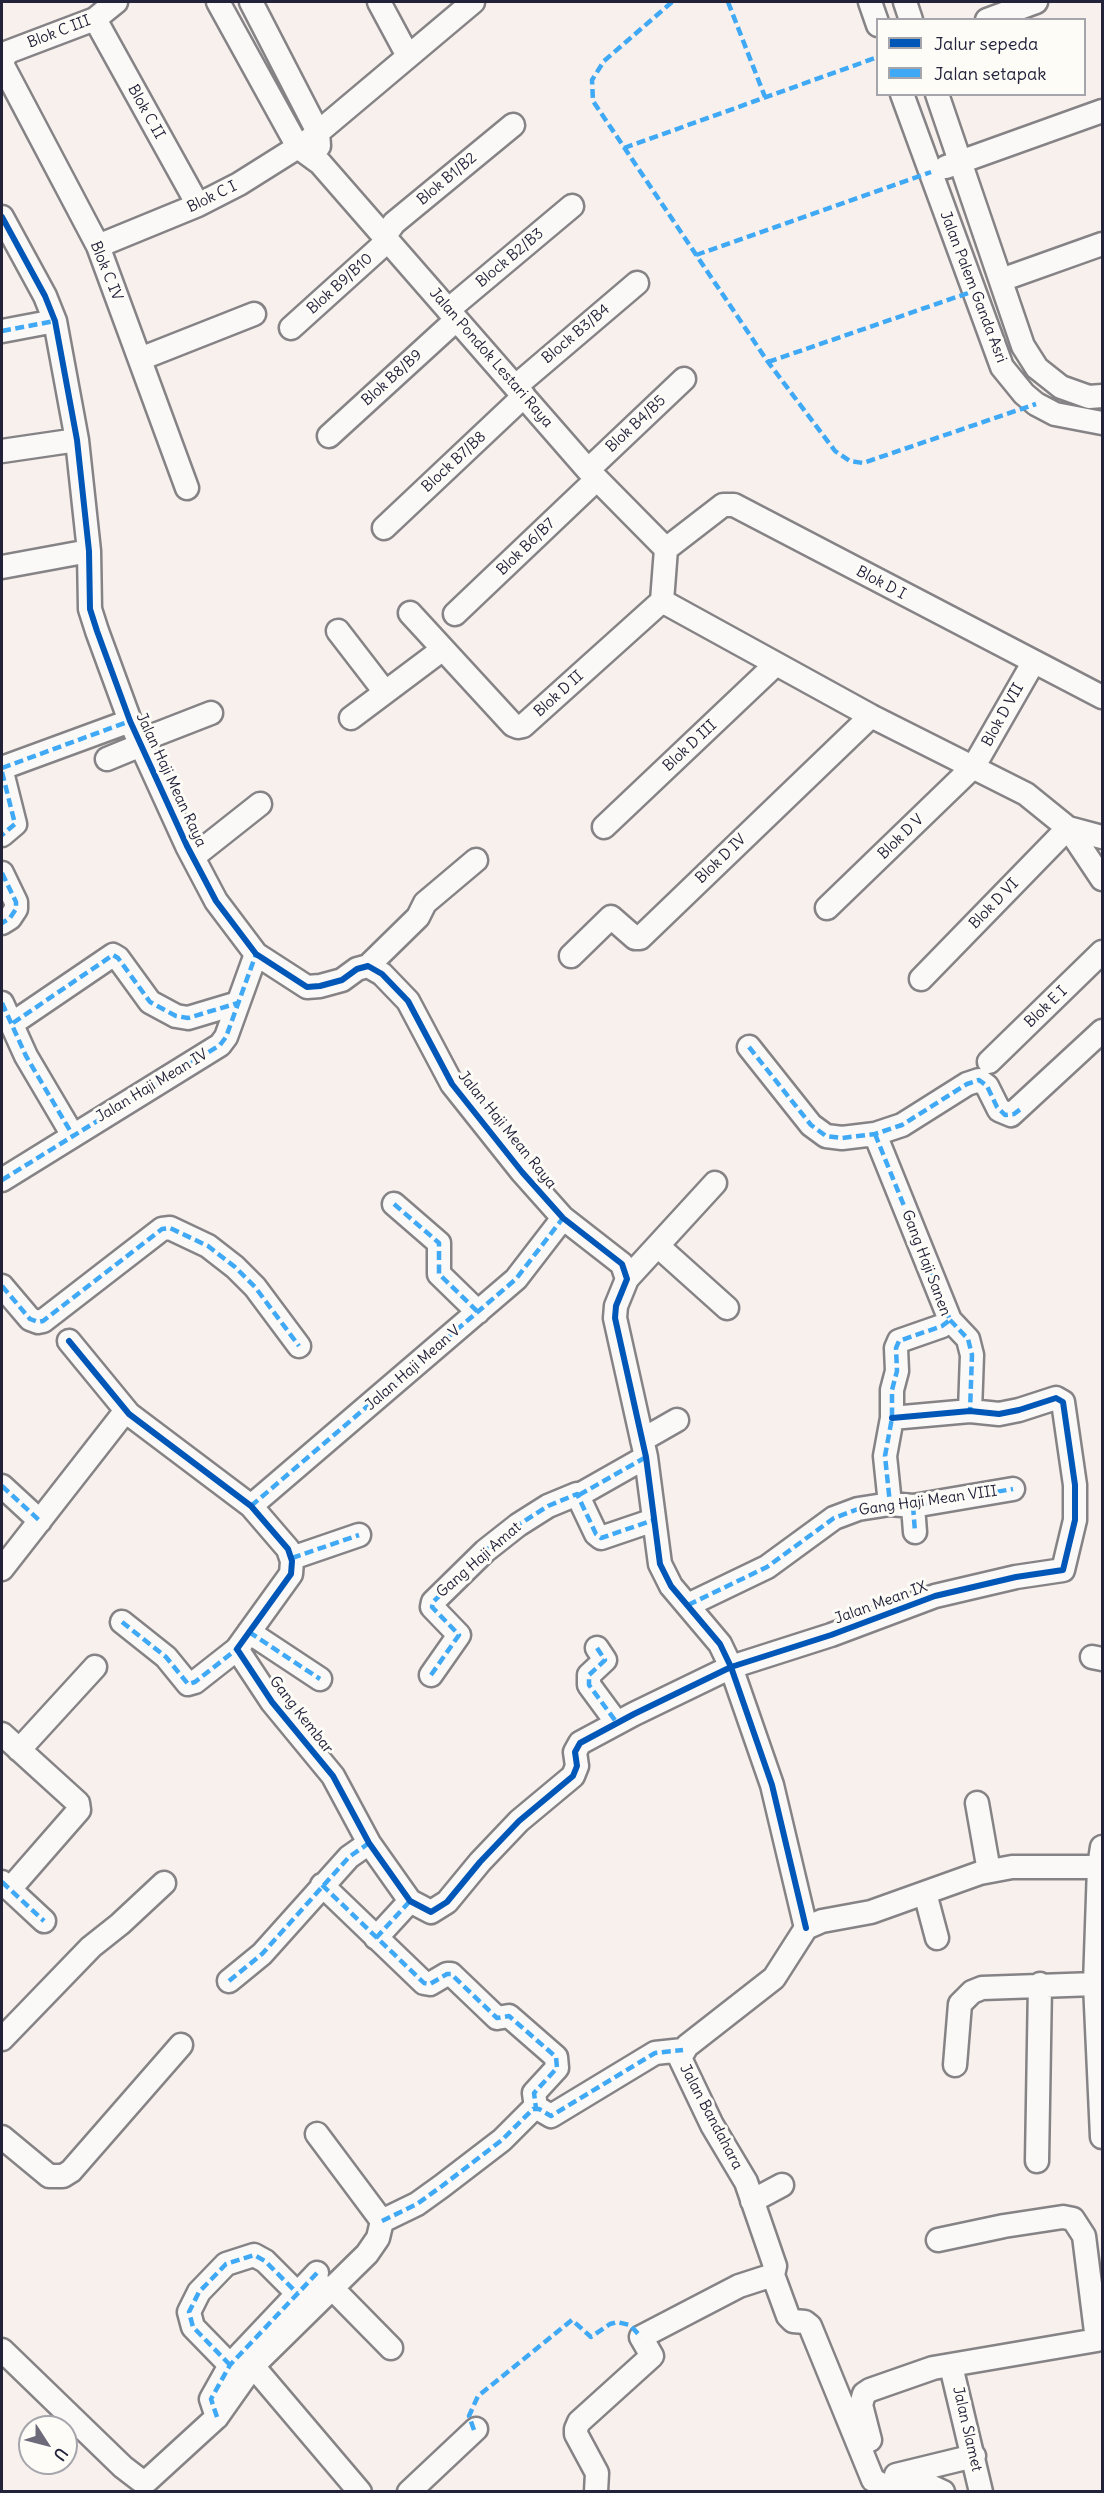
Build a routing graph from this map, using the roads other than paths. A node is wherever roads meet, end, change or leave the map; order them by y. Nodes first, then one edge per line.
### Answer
1 (116, 2) edge
2 (218, 2) edge
3 (251, 2) edge
4 (379, 2) edge
5 (473, 2) edge
6 (870, 2) edge
7 (904, 2) edge
8 (1036, 2) edge
9 (876, 18) edge
10 (910, 18) edge
11 (992, 18) edge
12 (95, 19) junction
13 (408, 56) junction
14 (2, 62) edge
15 (903, 96) edge
16 (938, 96) edge
17 (1102, 111) edge
18 (513, 125) dead end
19 (318, 132) junction
20 (298, 147) junction
21 (960, 162) junction
22 (320, 164) junction
23 (931, 172) junction
24 (198, 205) junction
25 (572, 206) dead end
26 (2, 218) edge
27 (384, 237) junction
28 (1102, 244) edge
29 (98, 246) junction
30 (1001, 280) junction
31 (637, 283) dead end
32 (254, 314) dead end
33 (452, 315) junction
34 (55, 321) junction
35 (291, 328) dead end
36 (2, 331) edge
37 (140, 358) junction
38 (684, 379) dead end
39 (520, 391) junction
40 (1102, 396) edge
41 (1102, 423) edge
42 (329, 436) dead end
43 (77, 440) junction
44 (2, 451) edge
45 (593, 474) junction
46 (188, 488) dead end
47 (384, 528) dead end
48 (666, 549) junction
49 (88, 551) junction
50 (2, 567) edge
51 (662, 601) junction
52 (410, 613) dead end
53 (455, 614) dead end
54 (338, 631) dead end
55 (443, 649) junction
56 (1033, 663) junction
57 (776, 664) junction
58 (385, 692) junction
59 (1102, 697) edge
60 (211, 713) dead end
61 (871, 716) junction
62 (351, 718) dead end
63 (137, 736) junction
64 (107, 759) dead end
65 (974, 766) junction
66 (2, 770) edge
67 (260, 804) dead end
68 (604, 827) dead end
69 (1068, 828) junction
70 (2, 835) edge
71 (1102, 837) edge
72 (193, 858) junction
73 (476, 860) dead end
74 (2, 873) edge
75 (1102, 879) edge
76 (827, 908) dead end
77 (2, 922) edge
78 (1102, 952) edge
79 (256, 954) junction
80 (572, 956) dead end
81 (368, 966) junction
82 (921, 979) dead end
83 (2, 1003) edge
84 (238, 1003) junction
85 (13, 1023) junction
86 (1102, 1031) edge
87 (749, 1047) dead end
88 (989, 1062) dead end
89 (72, 1134) junction
90 (875, 1134) junction
91 (2, 1180) edge
92 (715, 1183) dead end
93 (394, 1204) dead end
94 (563, 1218) junction
95 (659, 1247) junction
96 (627, 1279) junction
97 (2, 1286) edge
98 (728, 1308) dead end
99 (478, 1312) junction
100 (950, 1320) junction
101 (69, 1341) dead end
102 (299, 1346) dead end
103 (970, 1412) junction
104 (129, 1414) junction
105 (892, 1418) junction
106 (677, 1420) dead end
107 (644, 1449) junction
108 (2, 1486) edge
109 (1013, 1489) dead end
110 (579, 1495) junction
111 (890, 1504) junction
112 (251, 1506) junction
113 (913, 1506) junction
114 (654, 1520) junction
115 (40, 1521) junction
116 (915, 1532) dead end
117 (359, 1535) dead end
118 (292, 1558) junction
119 (2, 1569) edge
120 (688, 1605) junction
121 (122, 1622) dead end
122 (243, 1640) junction
123 (597, 1648) dead end
124 (95, 1667) dead end
125 (724, 1670) junction
126 (431, 1675) dead end
127 (320, 1679) dead end
128 (617, 1723) junction
129 (2, 1734) edge
130 (19, 1750) junction
131 (976, 1803) dead end
132 (369, 1843) junction
133 (1101, 1857) edge
134 (989, 1871) junction
135 (164, 1883) dead end
136 (6, 1885) edge
137 (322, 1885) junction
138 (925, 1893) junction
139 (411, 1901) junction
140 (432, 1912) joint
141 (44, 1921) dead end
142 (806, 1928) junction
143 (376, 1938) junction
144 (937, 1938) dead end
145 (229, 1981) dead end
146 (1040, 1984) junction
147 (1095, 1984) junction
148 (2, 2038) edge
149 (181, 2045) dead end
150 (683, 2050) junction
151 (955, 2065) dead end
152 (536, 2108) junction
153 (317, 2134) dead end
154 (2, 2137) edge
155 (1102, 2137) edge
156 (1037, 2161) dead end
157 (782, 2185) dead end
158 (752, 2201) junction
159 (381, 2221) junction
160 (938, 2240) dead end
161 (773, 2275) junction
162 (324, 2280) junction
163 (297, 2293) junction
164 (392, 2348) dead end
165 (2, 2350) edge
166 (230, 2365) junction
167 (253, 2366) junction
168 (951, 2366) junction
169 (217, 2417) junction
170 (476, 2428) dead end
171 (974, 2456) junction
172 (148, 2486) edge
173 (360, 2492) edge
174 (410, 2492) edge
175 (596, 2492) edge
176 (943, 2492) edge
177 (981, 2492) edge

1 - 12 street, Blok C III
2 - 20 street, Jalan Pondok Lestari Raya
3 - 19 street
4 - 13 street
5 - 13 street, Blok C I
6 - 9 street
7 - 10 street
8 - 11 street
12 - 14 street, Blok C III
12 - 24 street, Blok C II
13 - 19 street, Blok C I
14 - 29 street, Blok C IV
15 - 23 street, Jalan Palem Ganda Asri
16 - 21 street, Jalan Palem Ganda Asri
17 - 21 street
18 - 27 street, Blok B1/B2
19 - 20 street, Blok C I
19 - 22 street
20 - 22 street, Jalan Pondok Lestari Raya
20 - 24 street, Blok C I
21 - 23 street
21 - 30 street, Jalan Palem Ganda Asri
22 - 27 street, Jalan Pondok Lestari Raya
23 - 41 street, Jalan Palem Ganda Asri
24 - 29 street, Blok C I
25 - 33 street, Block B2/B3
26 - 34 street, Jalan Haji Mean Raya
27 - 33 street, Jalan Pondok Lestari Raya
27 - 35 street, Blok B9/B10
28 - 30 street
29 - 37 street, Blok C IV
30 - 40 street, Jalan Palem Ganda Asri
31 - 39 street, Block B3/B4
32 - 37 street
33 - 39 street, Jalan Pondok Lestari Raya
33 - 42 street, Blok B8/B9
34 - 36 street
34 - 43 street, Jalan Haji Mean Raya
37 - 46 street, Blok C IV
38 - 45 street, Blok B4/B5
39 - 45 street, Jalan Pondok Lestari Raya
39 - 47 street, Block B7/B8
43 - 44 street
43 - 49 street, Jalan Haji Mean Raya
45 - 48 street, Jalan Pondok Lestari Raya
45 - 53 street, Blok B6/B7
48 - 51 street
48 - 56 street, Blok D I
49 - 50 street
49 - 63 street, Jalan Haji Mean Raya
51 - 55 street, Blok D II
51 - 57 street
52 - 55 street, Blok D II
54 - 58 street
55 - 58 street
56 - 59 street, Blok D I
56 - 65 street, Blok D VII
57 - 61 street
57 - 68 street, Blok D III
58 - 62 street
60 - 63 street
61 - 65 street
61 - 80 street, Blok D IV
63 - 64 street
63 - 66 street
63 - 72 street, Jalan Haji Mean Raya
65 - 69 street
65 - 76 street, Blok D V
66 - 70 street
67 - 72 street
69 - 71 street
69 - 75 street
69 - 82 street, Blok D VI
72 - 79 street, Jalan Haji Mean Raya
73 - 81 street
74 - 77 street
78 - 88 street, Blok E I
79 - 81 street, Jalan Haji Mean Raya
79 - 84 street, Jalan Haji Mean IV
81 - 94 street, Jalan Haji Mean Raya
83 - 85 street
84 - 85 street
84 - 89 street, Jalan Haji Mean IV
85 - 89 street
86 - 90 street
87 - 90 street
89 - 91 street, Jalan Haji Mean IV
90 - 100 street, Gang Haji Sanen
92 - 95 street
93 - 99 street
94 - 96 street, Jalan Haji Mean Raya
94 - 99 street, Jalan Haji Mean V
95 - 96 street
95 - 98 street
96 - 107 street
97 - 102 street
99 - 112 street, Jalan Haji Mean V
100 - 103 street
100 - 105 street, Gang Haji Sanen
101 - 104 street
103 - 105 street
103 - 125 street, Jalan Mean IX
104 - 112 street
104 - 115 street
105 - 111 street, Gang Haji Sanen
106 - 107 street
107 - 110 street
107 - 114 street
108 - 115 street
109 - 113 street, Gang Haji Mean VIII
110 - 114 street
110 - 126 street, Gang Haji Amat
111 - 113 street, Gang Haji Mean VIII
111 - 120 street, Gang Haji Mean VIII
112 - 118 street
113 - 116 street
114 - 120 street
115 - 119 street
117 - 118 street
118 - 122 street
120 - 125 street
121 - 122 street
122 - 127 street
122 - 132 street, Gang Kembar
123 - 128 street
124 - 130 street
125 - 128 street, Jalan Mean IX
125 - 142 street
128 - 140 street, Jalan Mean IX
129 - 130 street
130 - 136 street
131 - 134 street
132 - 137 street
132 - 139 street, Gang Kembar
133 - 134 street
133 - 147 street
134 - 138 street
135 - 148 street
136 - 141 street
137 - 143 street
137 - 145 street
138 - 142 street
138 - 144 street
139 - 140 street, Gang Kembar
139 - 143 street
142 - 150 street, Jalan Bandahara
143 - 152 street
146 - 147 street
146 - 151 street
146 - 156 street
147 - 155 street
149 - 154 street
150 - 152 street
150 - 158 street, Jalan Bandahara
152 - 159 street
153 - 159 street
157 - 158 street
158 - 161 street, Jalan Bandahara
159 - 162 street
160 - 168 street
161 - 175 street
161 - 176 street, Jalan Bandahara
162 - 163 street
162 - 164 street
162 - 167 street
163 - 166 street
163 - 166 street
165 - 172 street
166 - 169 street
167 - 169 street
167 - 173 street
168 - 171 street, Jalan Slamet
168 - 171 street
169 - 172 street
170 - 174 street
171 - 177 street, Jalan Slamet

